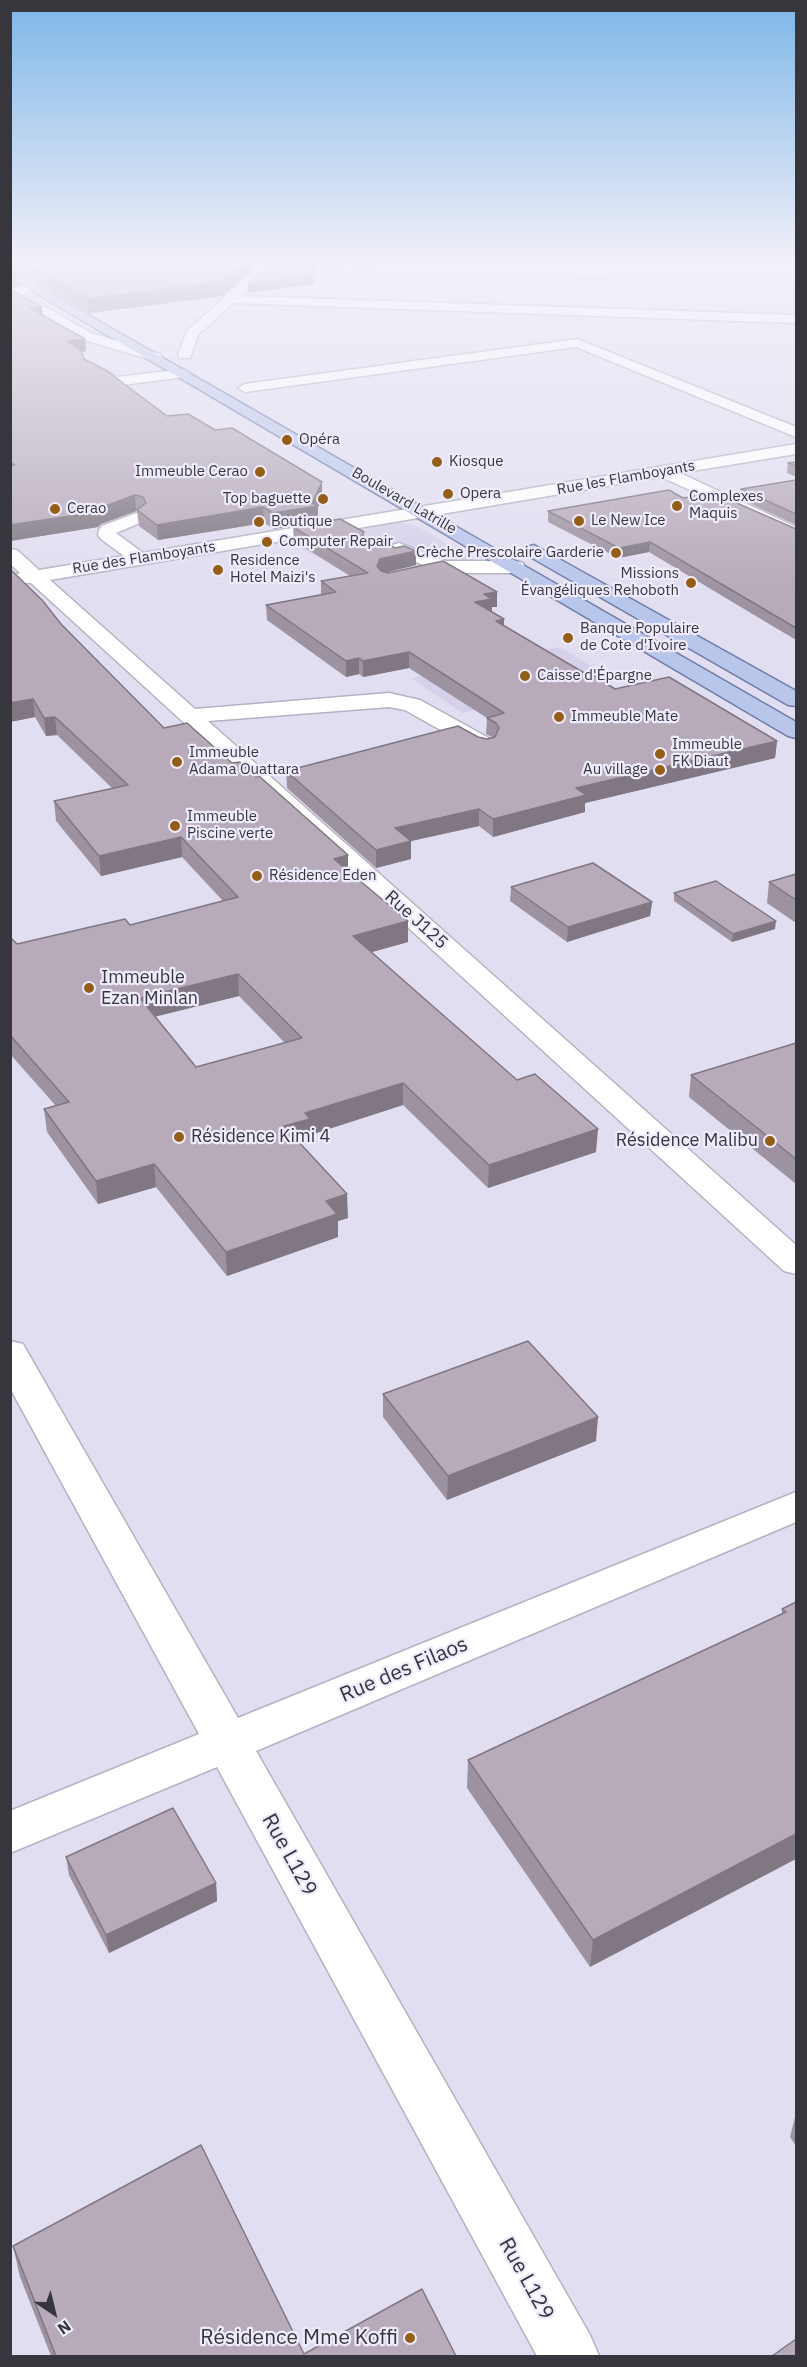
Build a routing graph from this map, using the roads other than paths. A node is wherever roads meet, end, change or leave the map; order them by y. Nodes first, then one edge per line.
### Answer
1 (97, 370) edge
2 (179, 370) edge
3 (321, 370) edge
4 (676, 370) edge
5 (183, 373) junction
6 (240, 385) joint
7 (270, 402) dead end
8 (796, 432) edge
9 (796, 449) edge
10 (664, 472) junction
11 (437, 497) dead end
12 (455, 507) junction
13 (423, 512) junction
14 (136, 518) edge
15 (477, 519) dead end
16 (362, 522) junction
17 (449, 527) junction
18 (796, 533) edge
19 (280, 536) junction
20 (520, 543) dead end
21 (329, 546) edge
22 (383, 548) junction
23 (10, 554) edge
24 (140, 559) junction
25 (444, 567) junction
26 (516, 567) junction
27 (411, 574) edge
28 (23, 578) edge
29 (796, 700) edge
30 (190, 716) junction
31 (796, 731) edge
32 (486, 746) edge
33 (796, 1263) edge
34 (10, 1353) edge
35 (796, 1506) edge
36 (227, 1743) junction
37 (10, 1833) edge
38 (569, 2356) edge

1 - 5 street
2 - 5 main road, Boulevard Latrille
3 - 6 street
4 - 8 street
5 - 13 main road, Boulevard Latrille
6 - 7 main road
9 - 10 street, Rue les Flamboyants
10 - 12 street, Rue les Flamboyants
10 - 18 street
11 - 12 main road, Boulevard Latrille
12 - 13 street, Rue des Flamboyants
12 - 15 main road, Boulevard Latrille
13 - 16 street, Rue des Flamboyants
13 - 17 main road, Boulevard Latrille
14 - 24 street
16 - 19 street, Rue des Flamboyants
16 - 22 street
17 - 22 street
17 - 26 main road, Boulevard Latrille
19 - 21 street
19 - 24 street, Rue des Flamboyants
20 - 29 main road
22 - 25 street
23 - 28 street, Rue J125
24 - 28 street, Rue des Flamboyants
25 - 26 street
25 - 27 street
26 - 31 main road, Boulevard Latrille
28 - 30 street, Rue J125
30 - 32 street
30 - 33 street, Rue J125
34 - 36 street, Rue L129
35 - 36 street, Rue des Filaos
36 - 37 street, Rue des Filaos
36 - 38 street, Rue L129

